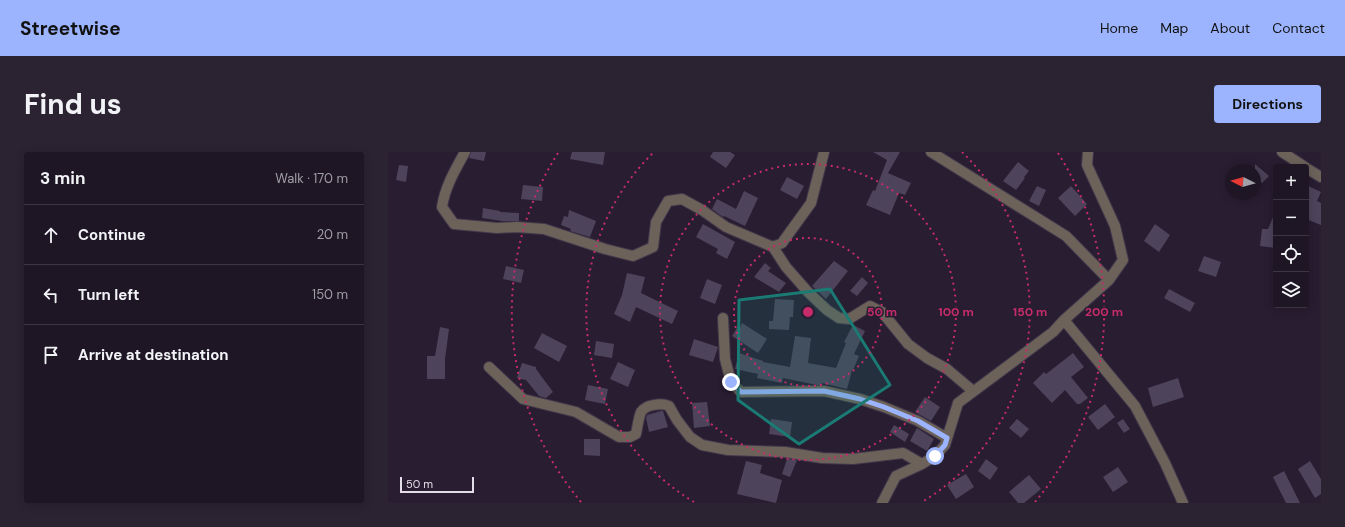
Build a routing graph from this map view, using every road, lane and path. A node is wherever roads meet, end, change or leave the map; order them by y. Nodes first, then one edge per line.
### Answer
1 (466, 152) edge
2 (824, 152) edge
3 (931, 152) edge
4 (1088, 152) edge
5 (1282, 152) edge
6 (1301, 164) edge
7 (1309, 169) edge
8 (1321, 177) edge
9 (773, 247) junction
10 (1109, 280) junction
11 (722, 318) dead end
12 (1064, 320) junction
13 (489, 367) dead end
14 (973, 391) junction
15 (947, 438) junction
16 (922, 464) junction
17 (882, 503) edge
18 (1183, 503) edge

1 - 9 street
2 - 9 street
3 - 10 street
4 - 10 street
5 - 6 street
7 - 8 street
9 - 14 street
10 - 12 street
11 - 15 street
12 - 14 street
12 - 18 street
13 - 16 street
14 - 15 street
15 - 16 street
16 - 17 street

